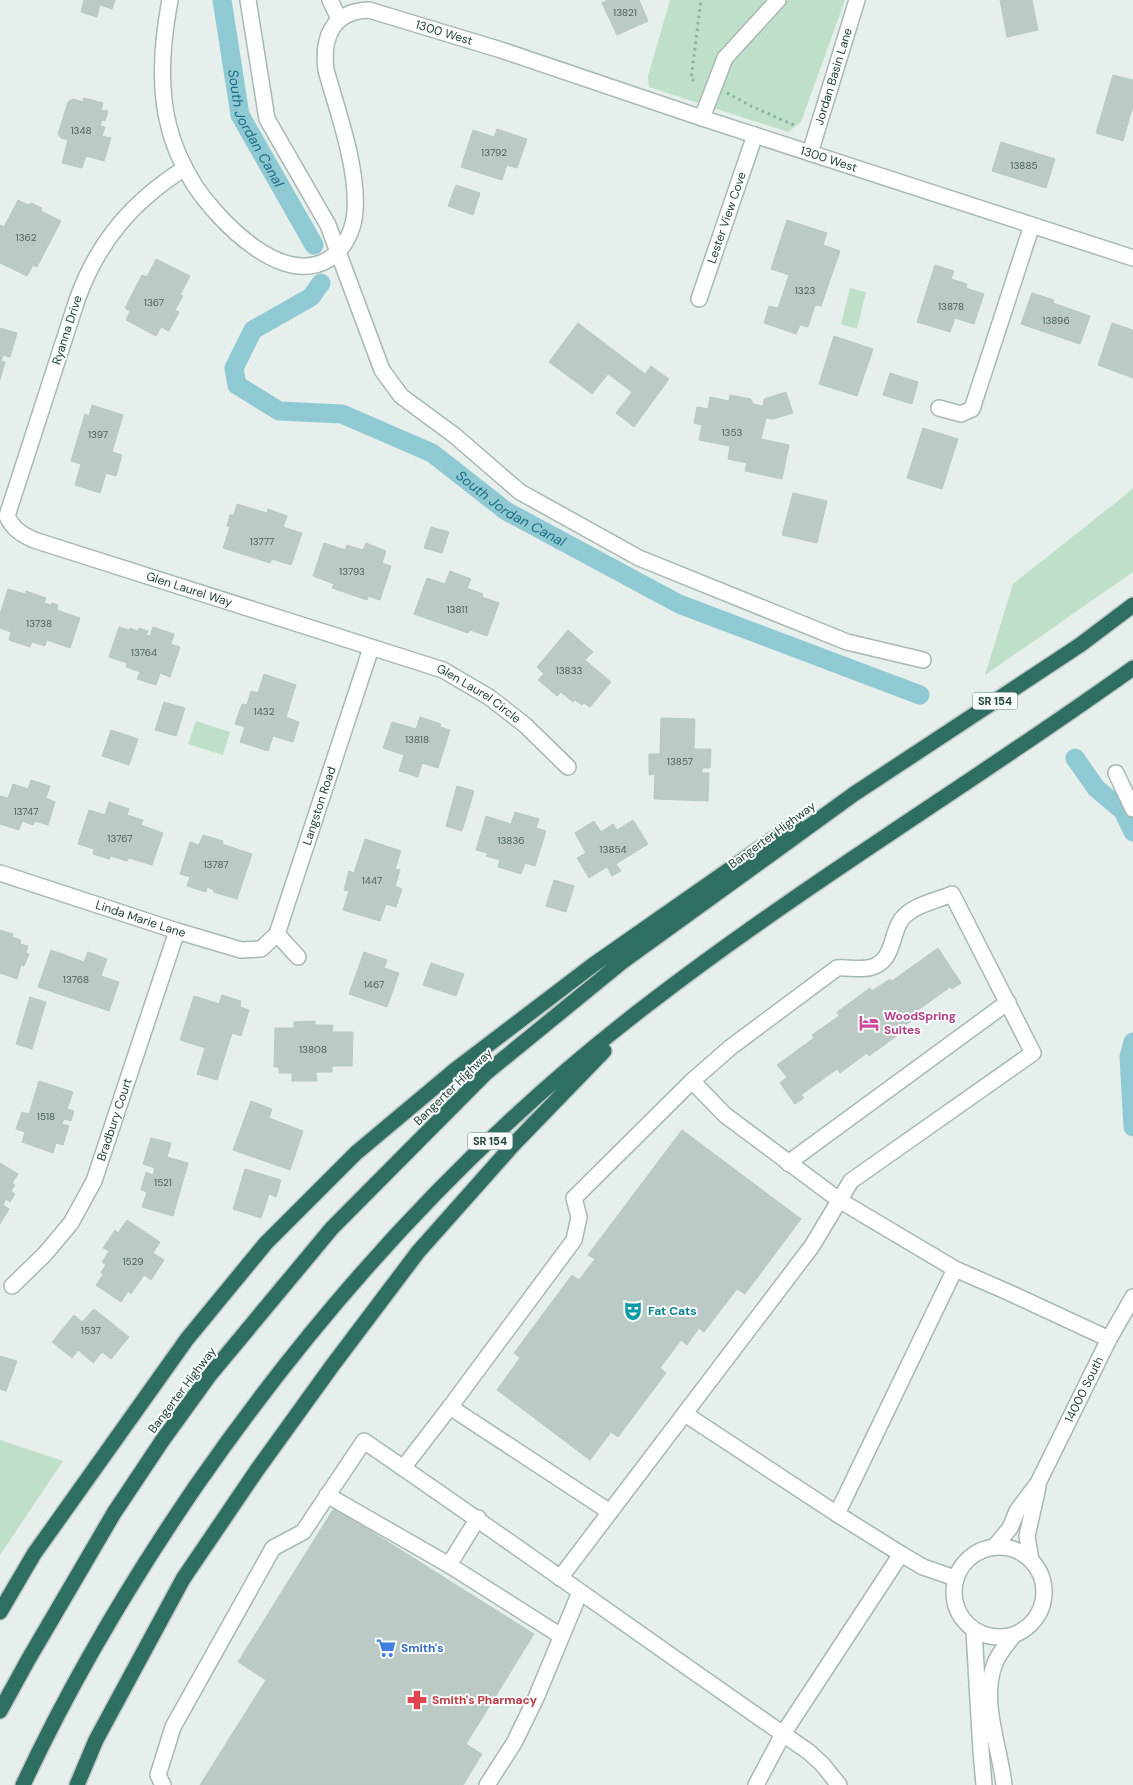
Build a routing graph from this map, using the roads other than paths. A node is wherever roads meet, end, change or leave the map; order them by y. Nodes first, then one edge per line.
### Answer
1 (170, 0) edge
2 (248, 0) edge
3 (330, 0) edge
4 (778, 0) edge
5 (857, 0) edge
6 (339, 19) junction
7 (702, 118) junction
8 (755, 135) junction
9 (810, 153) junction
10 (185, 168) junction
11 (1032, 225) junction
12 (338, 252) junction
13 (1133, 258) edge
14 (699, 299) dead end
15 (939, 408) dead end
16 (11, 525) joint
17 (1133, 605) edge
18 (371, 648) junction
19 (923, 660) dead end
20 (1133, 668) edge
21 (568, 767) dead end
22 (1116, 773) dead end
23 (854, 794) junction
24 (1133, 809) edge
25 (0, 873) edge
26 (177, 931) junction
27 (277, 934) junction
28 (298, 957) dead end
29 (1008, 1002) junction
30 (650, 1003) junction
31 (692, 1081) junction
32 (788, 1163) junction
33 (839, 1200) junction
34 (955, 1269) junction
35 (12, 1286) dead end
36 (1133, 1297) edge
37 (1109, 1340) junction
38 (450, 1407) junction
39 (685, 1414) junction
40 (402, 1468) junction
41 (1038, 1483) junction
42 (328, 1495) junction
43 (610, 1512) junction
44 (837, 1514) junction
45 (478, 1518) junction
46 (995, 1546) junction
47 (901, 1554) junction
48 (1031, 1560) junction
49 (449, 1565) junction
50 (560, 1578) junction
51 (955, 1578) junction
52 (580, 1592) junction
53 (0, 1612) edge
54 (974, 1630) junction
55 (1014, 1635) junction
56 (561, 1636) junction
57 (0, 1711) edge
58 (783, 1734) junction
59 (23, 1785) edge
60 (77, 1785) edge
61 (162, 1785) edge
62 (487, 1785) edge
63 (756, 1785) edge
64 (839, 1785) edge
65 (984, 1785) edge
66 (1004, 1785) edge

1 - 10 street
2 - 12 street
3 - 6 street
4 - 7 street
5 - 9 street, Jordan Basin Lane
6 - 7 street, 1300 West
6 - 12 street
7 - 8 street, 1300 West
8 - 9 street, 1300 West
8 - 14 street, Lester View Cove
9 - 11 street, 1300 West
10 - 12 street
10 - 16 street, Ryanna Drive
11 - 13 street, 1300 West
11 - 15 street
12 - 19 street
16 - 18 street, Glen Laurel Way
17 - 23 highway, Bangerter Highway / SR 154
18 - 21 street, Glen Laurel Circle
18 - 27 street, Langston Road
20 - 30 highway, SR 154
22 - 24 street
23 - 53 highway
23 - 57 highway, Bangerter Highway / SR 154
25 - 26 street, Linda Marie Lane
26 - 27 street, Linda Marie Lane
26 - 35 street, Bradbury Court
27 - 28 street
29 - 31 street
29 - 32 street
29 - 33 street
30 - 59 highway, SR 154
30 - 60 highway
31 - 32 street
31 - 38 street
32 - 33 street
33 - 34 street
33 - 39 street
34 - 37 street
34 - 44 street
36 - 37 street, 14000 South
37 - 41 street, 14000 South
38 - 40 street
38 - 43 street
39 - 43 street
39 - 44 street
40 - 42 street
40 - 45 street
41 - 46 street, 14000 South
41 - 48 street, 14000 South
42 - 49 street
42 - 61 street
43 - 50 street
44 - 47 street
45 - 49 street
45 - 50 street
46 - 48 street
46 - 51 street
47 - 51 street
47 - 58 street
48 - 55 street
49 - 56 street
50 - 52 street
51 - 54 street
52 - 56 street
52 - 58 street
54 - 55 street
54 - 65 street
55 - 66 street
56 - 62 street
58 - 63 street
58 - 64 street

